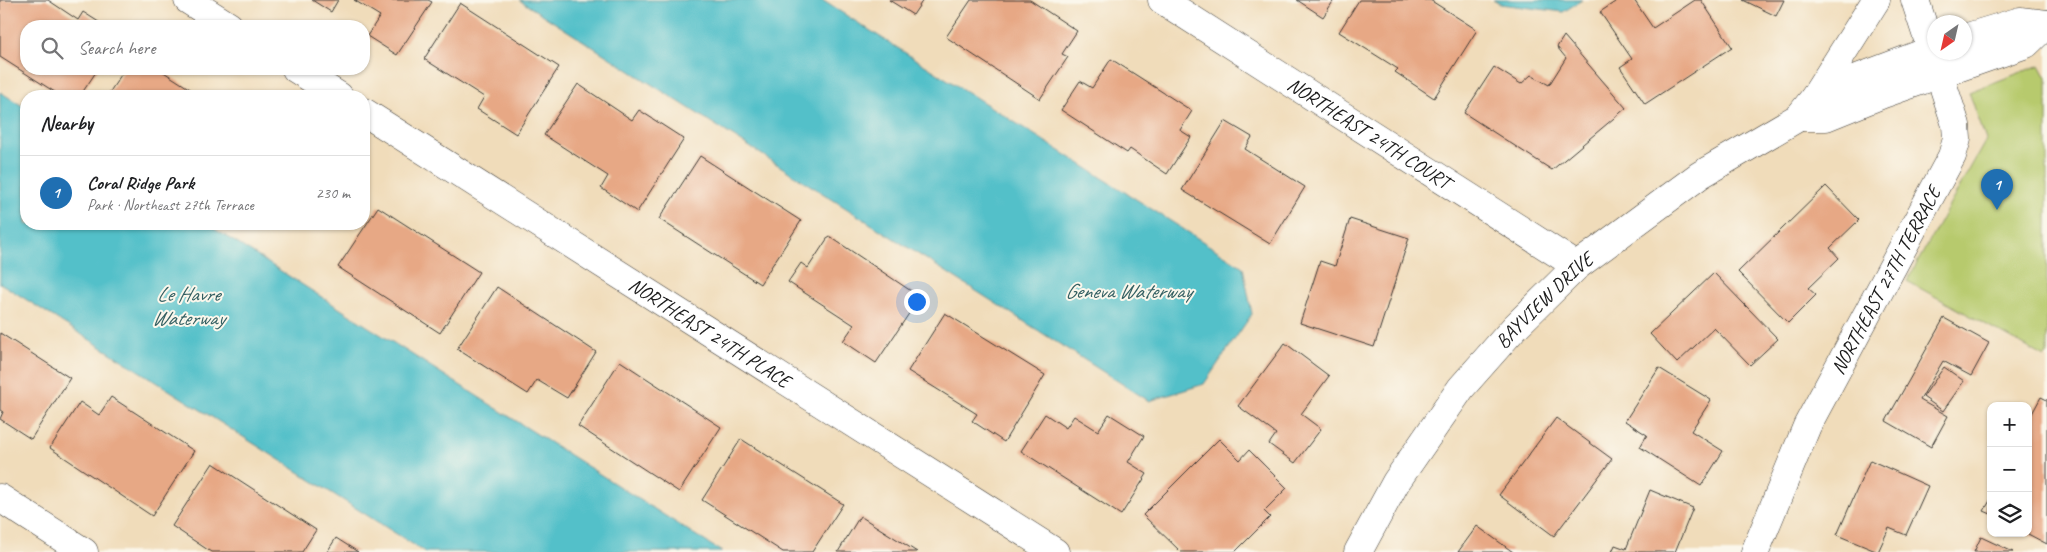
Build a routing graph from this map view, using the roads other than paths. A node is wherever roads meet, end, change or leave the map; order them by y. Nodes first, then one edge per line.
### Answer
1 (188, 0) edge
2 (1162, 0) edge
3 (1876, 0) edge
4 (1915, 0) edge
5 (220, 20) edge
6 (2047, 24) edge
7 (1927, 35) edge
8 (1972, 36) edge
9 (1972, 52) edge
10 (1931, 60) edge
11 (1936, 60) edge
12 (306, 75) edge
13 (329, 90) edge
14 (1806, 108) junction
15 (370, 116) edge
16 (1577, 266) junction
17 (0, 498) edge
18 (84, 552) edge
19 (1055, 552) edge
20 (1358, 552) edge
21 (1755, 552) edge

1 - 5 street
2 - 16 street, NORTHEAST 24TH COURT
3 - 14 street
4 - 7 street, NORTHEAST 27TH TERRACE
6 - 8 street
6 - 9 street
10 - 14 street
11 - 21 street, NORTHEAST 27TH TERRACE
12 - 13 street
14 - 16 street, BAYVIEW DRIVE
15 - 19 street, NORTHEAST 24TH PLACE
16 - 20 street, BAYVIEW DRIVE
17 - 18 street

